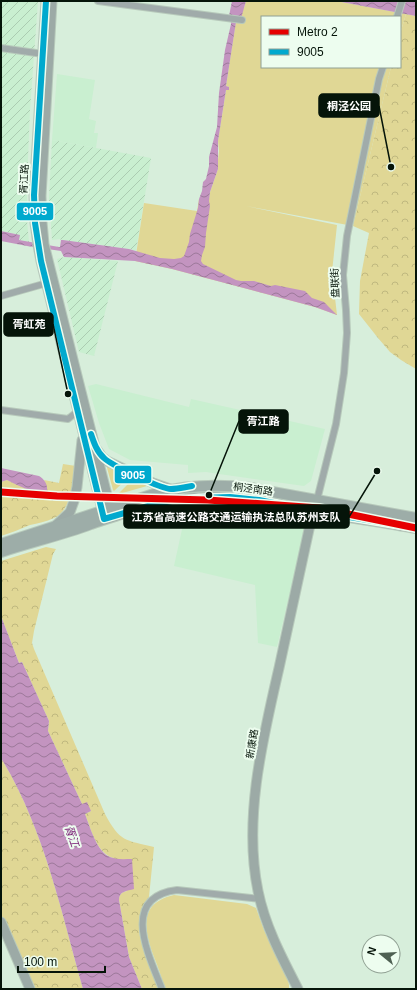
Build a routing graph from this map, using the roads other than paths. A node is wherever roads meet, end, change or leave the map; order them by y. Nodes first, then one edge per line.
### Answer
1 (46, 1) edge
2 (52, 1) edge
3 (98, 1) edge
4 (402, 1) edge
5 (397, 16) edge
6 (242, 20) dead end
7 (1, 48) edge
8 (43, 54) junction
9 (383, 68) edge
10 (38, 214) junction
11 (46, 268) junction
12 (47, 283) junction
13 (1, 296) edge
14 (1, 410) edge
15 (78, 411) junction
16 (83, 429) junction
17 (94, 446) junction
18 (170, 489) junction
19 (316, 500) junction
20 (313, 511) junction
21 (107, 514) junction
22 (416, 518) edge
23 (56, 525) junction
24 (416, 528) edge
25 (1, 544) edge
26 (1, 552) edge
27 (260, 899) junction
28 (1, 922) edge
29 (30, 989) edge
30 (162, 989) edge
31 (298, 989) edge

1 - 8 main road, 胥江路
2 - 10 main road, 胥江路
3 - 6 street
4 - 5 street
7 - 8 street
8 - 10 main road, 胥江路
9 - 19 street, 盘联街
10 - 11 main road, 胥江路
11 - 12 main road, 胥江路
11 - 17 main road, 胥江路
12 - 13 street
12 - 15 main road, 胥江路
14 - 15 street
15 - 16 main road, 胥江路
16 - 21 main road, 胥江路
16 - 23 main road
17 - 18 main road
17 - 21 main road, 胥江路
18 - 19 main road, 桐泾南路
18 - 21 main road, 桐泾南路
19 - 20 main road, 新康路
19 - 22 main road, 桐泾南路
20 - 21 main road, 桐泾南路
20 - 24 main road, 桐泾南路
20 - 27 main road, 新康路
21 - 23 main road, 桐泾南路
21 - 26 main road, 桐泾南路
23 - 25 main road, 桐泾南路
27 - 30 street
27 - 31 main road, 新康路
28 - 29 main road

